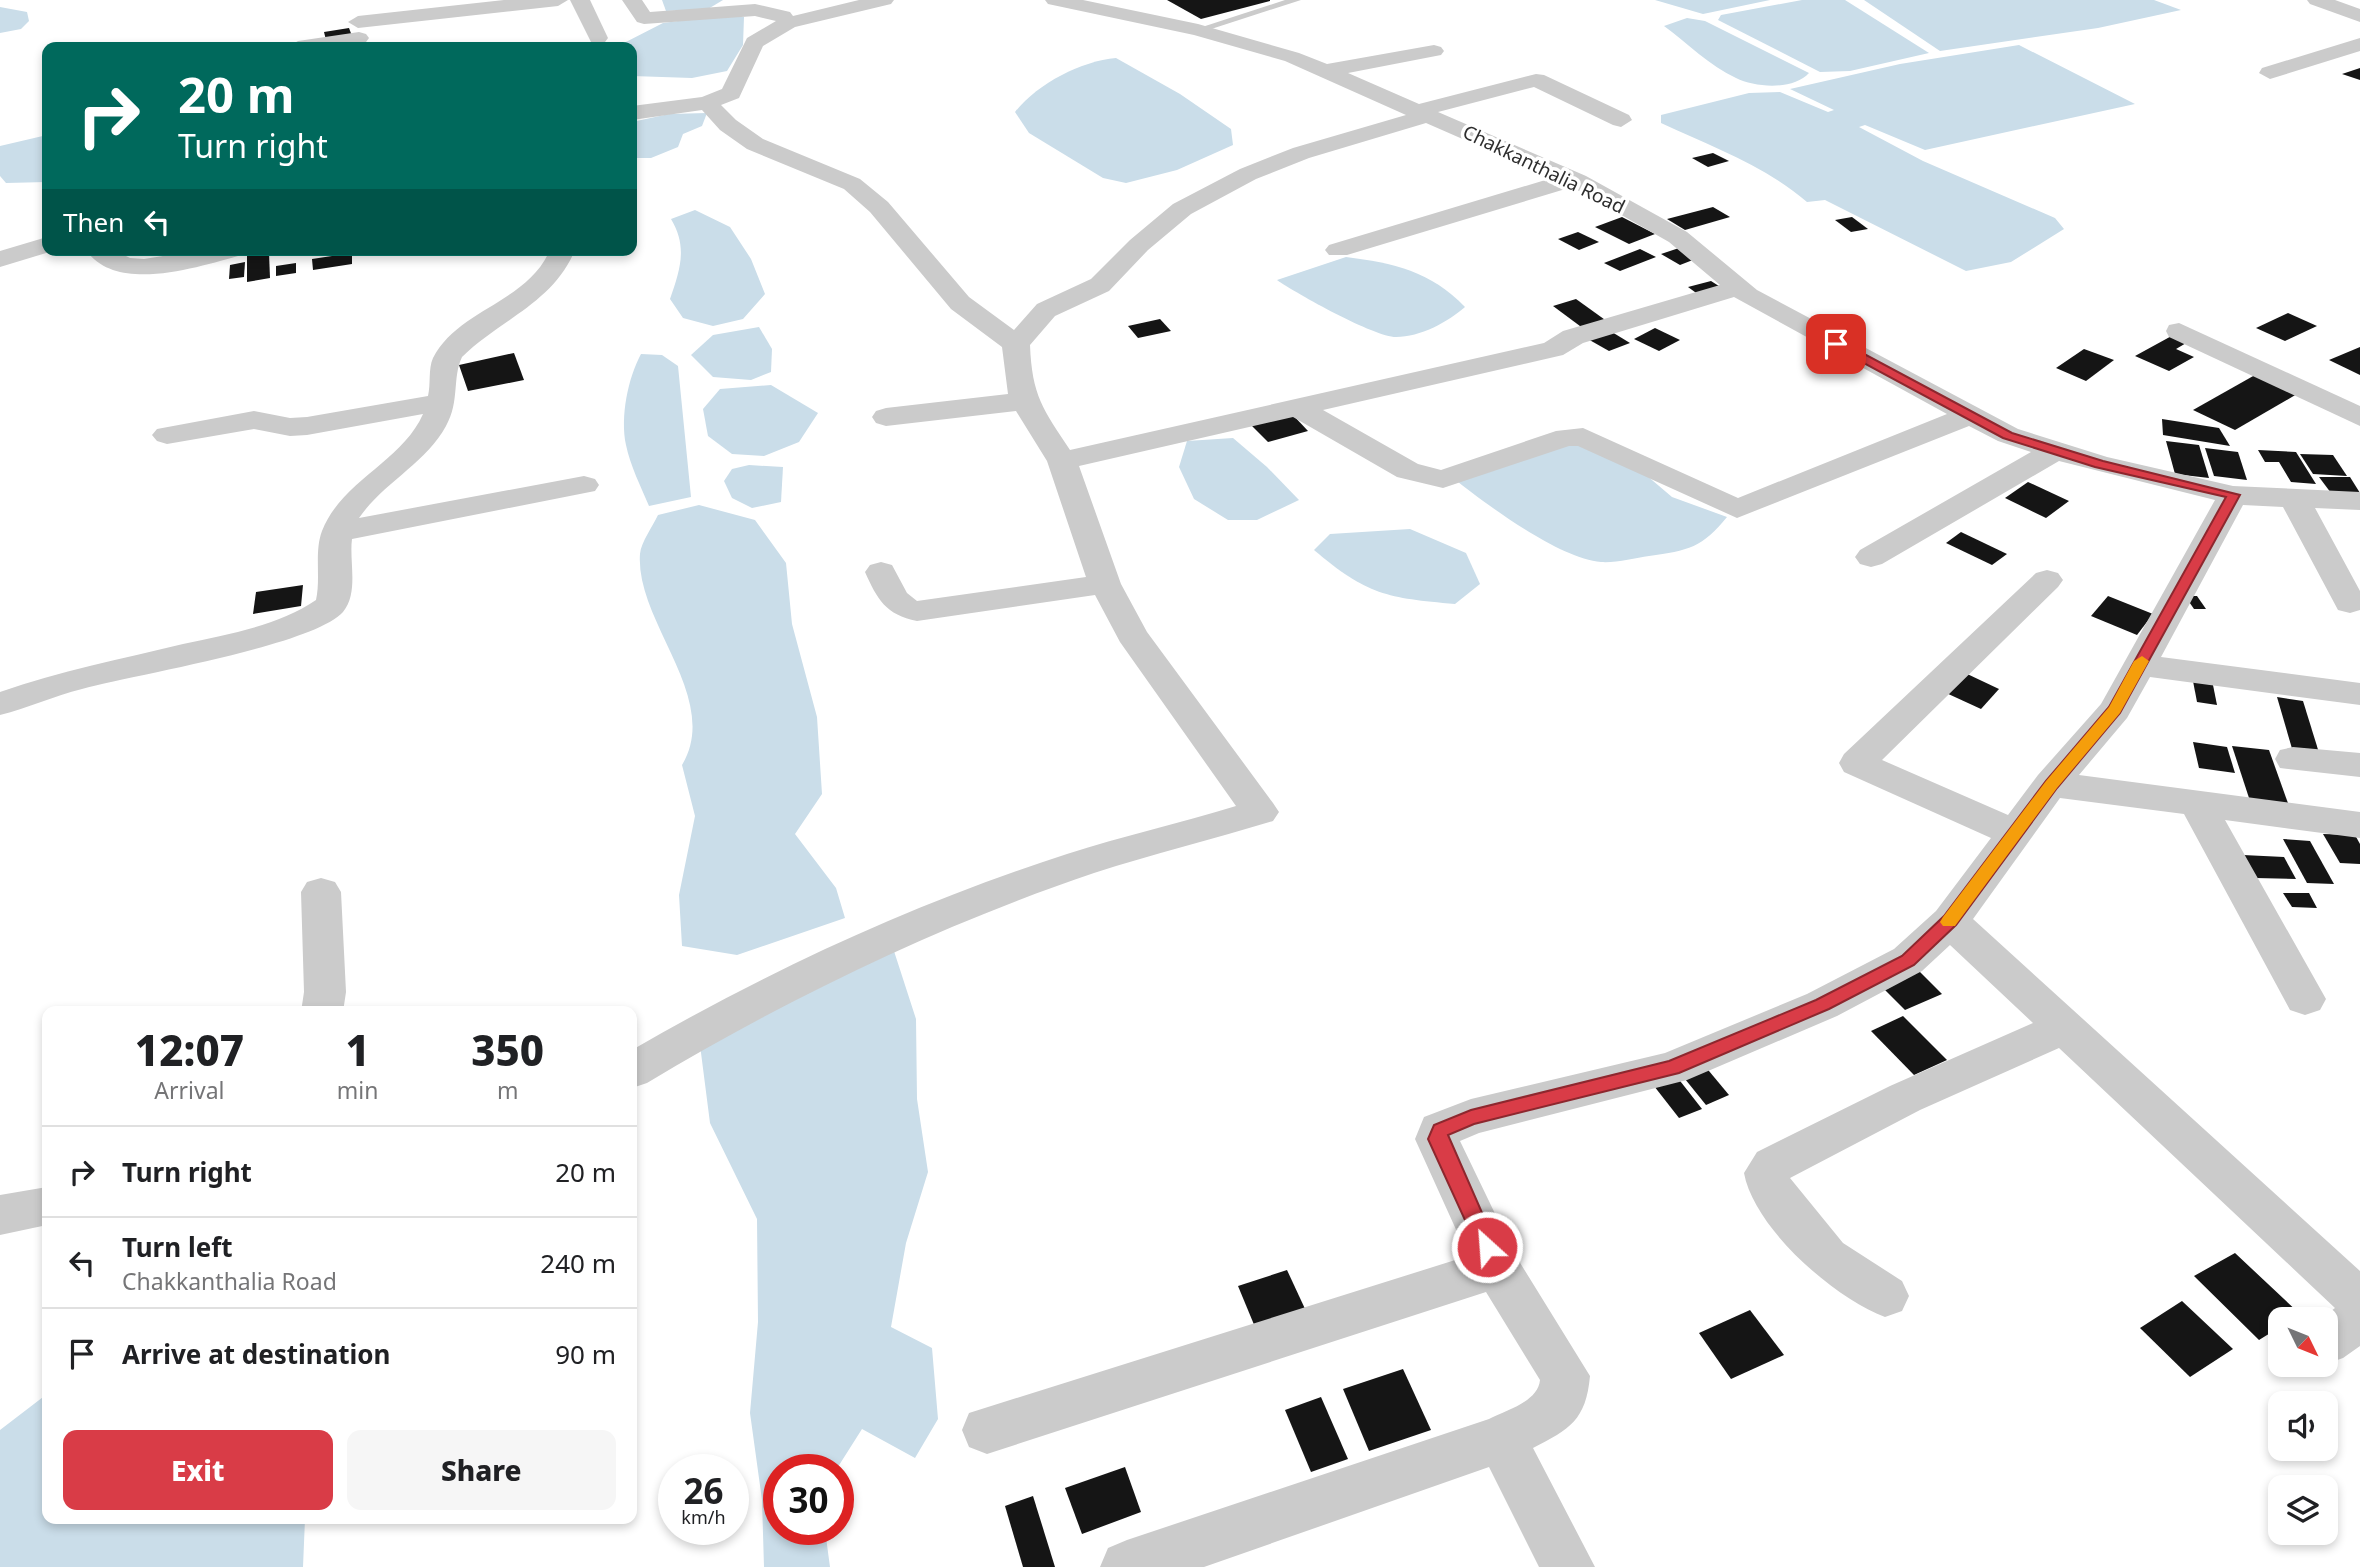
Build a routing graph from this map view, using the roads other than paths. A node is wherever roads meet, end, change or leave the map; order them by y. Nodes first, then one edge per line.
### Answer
1 (362, 0) edge
2 (558, 0) edge
3 (580, 0) edge
4 (632, 0) edge
5 (884, 0) edge
6 (1055, 0) edge
7 (1296, 0) edge
8 (2317, 0) edge
9 (2360, 16) edge
10 (788, 23) junction
11 (1198, 30) junction
12 (359, 36) edge
13 (598, 38) dead end
14 (326, 42) edge
15 (2360, 44) edge
16 (1434, 51) dead end
17 (2336, 52) junction
18 (2360, 61) edge
19 (1325, 71) junction
20 (2270, 73) dead end
21 (707, 103) junction
22 (637, 112) edge
23 (1424, 113) junction
24 (1620, 120) dead end
25 (1574, 179) junction
26 (42, 246) edge
27 (1338, 250) dead end
28 (105, 256) edge
29 (200, 256) edge
30 (562, 256) edge
31 (0, 259) edge
32 (1738, 288) junction
33 (2179, 331) dead end
34 (1016, 344) junction
35 (1024, 401) junction
36 (440, 402) junction
37 (1294, 406) junction
38 (1970, 415) junction
39 (886, 417) dead end
40 (2360, 417) edge
41 (167, 435) dead end
42 (2056, 450) junction
43 (1062, 461) junction
44 (584, 485) dead end
45 (2233, 495) junction
46 (2294, 498) junction
47 (2360, 501) edge
48 (337, 532) junction
49 (1871, 557) dead end
50 (881, 572) dead end
51 (2047, 580) dead end
52 (1104, 584) junction
53 (2350, 603) dead end
54 (2139, 665) junction
55 (2360, 694) edge
56 (0, 704) edge
57 (2293, 759) dead end
58 (2360, 765) edge
59 (2051, 784) junction
60 (2196, 802) junction
61 (2360, 825) edge
62 (2014, 833) junction
63 (321, 892) dead end
64 (1950, 920) junction
65 (2305, 999) dead end
66 (323, 1006) edge
67 (2066, 1027) junction
68 (637, 1068) edge
69 (42, 1207) edge
70 (0, 1215) edge
71 (1497, 1268) junction
72 (1885, 1296) dead end
73 (2360, 1301) edge
74 (2360, 1318) edge
75 (2338, 1334) edge
76 (986, 1430) dead end
77 (1501, 1439) junction
78 (1128, 1567) edge
79 (1569, 1567) edge

1 - 12 street
2 - 12 street
3 - 13 street
4 - 10 street
5 - 10 street
6 - 11 street, Chakkanthalia Road
7 - 11 lane
8 - 9 street
10 - 21 street
11 - 19 street, Chakkanthalia Road
12 - 14 street
15 - 17 street
16 - 19 street
17 - 18 street
17 - 20 street
19 - 23 street, Chakkanthalia Road
21 - 22 street
21 - 34 street
23 - 24 street
23 - 25 street, Chakkanthalia Road
23 - 34 street
25 - 27 street
25 - 32 street, Chakkanthalia Road
26 - 31 street
28 - 29 street
30 - 36 street
32 - 37 street
32 - 38 street, Chakkanthalia Road
33 - 40 street
34 - 35 street
35 - 39 street
35 - 43 street
36 - 41 street
36 - 48 street
37 - 38 street
37 - 43 street
38 - 42 street, Chakkanthalia Road
42 - 45 street, Chakkanthalia Road
42 - 49 street
43 - 52 street
44 - 48 street
45 - 46 street, Chakkanthalia Road
45 - 54 street
46 - 47 street, Chakkanthalia Road
46 - 53 street
48 - 56 street
50 - 52 street
51 - 62 street
52 - 68 street
54 - 55 street
54 - 59 street
57 - 58 street
59 - 60 street
59 - 62 street
60 - 61 street
60 - 65 street
62 - 64 street
63 - 66 street
64 - 67 street
64 - 71 street
67 - 72 street
67 - 73 street
69 - 70 street
71 - 76 street
71 - 77 street
74 - 75 street
77 - 78 street
77 - 79 street

